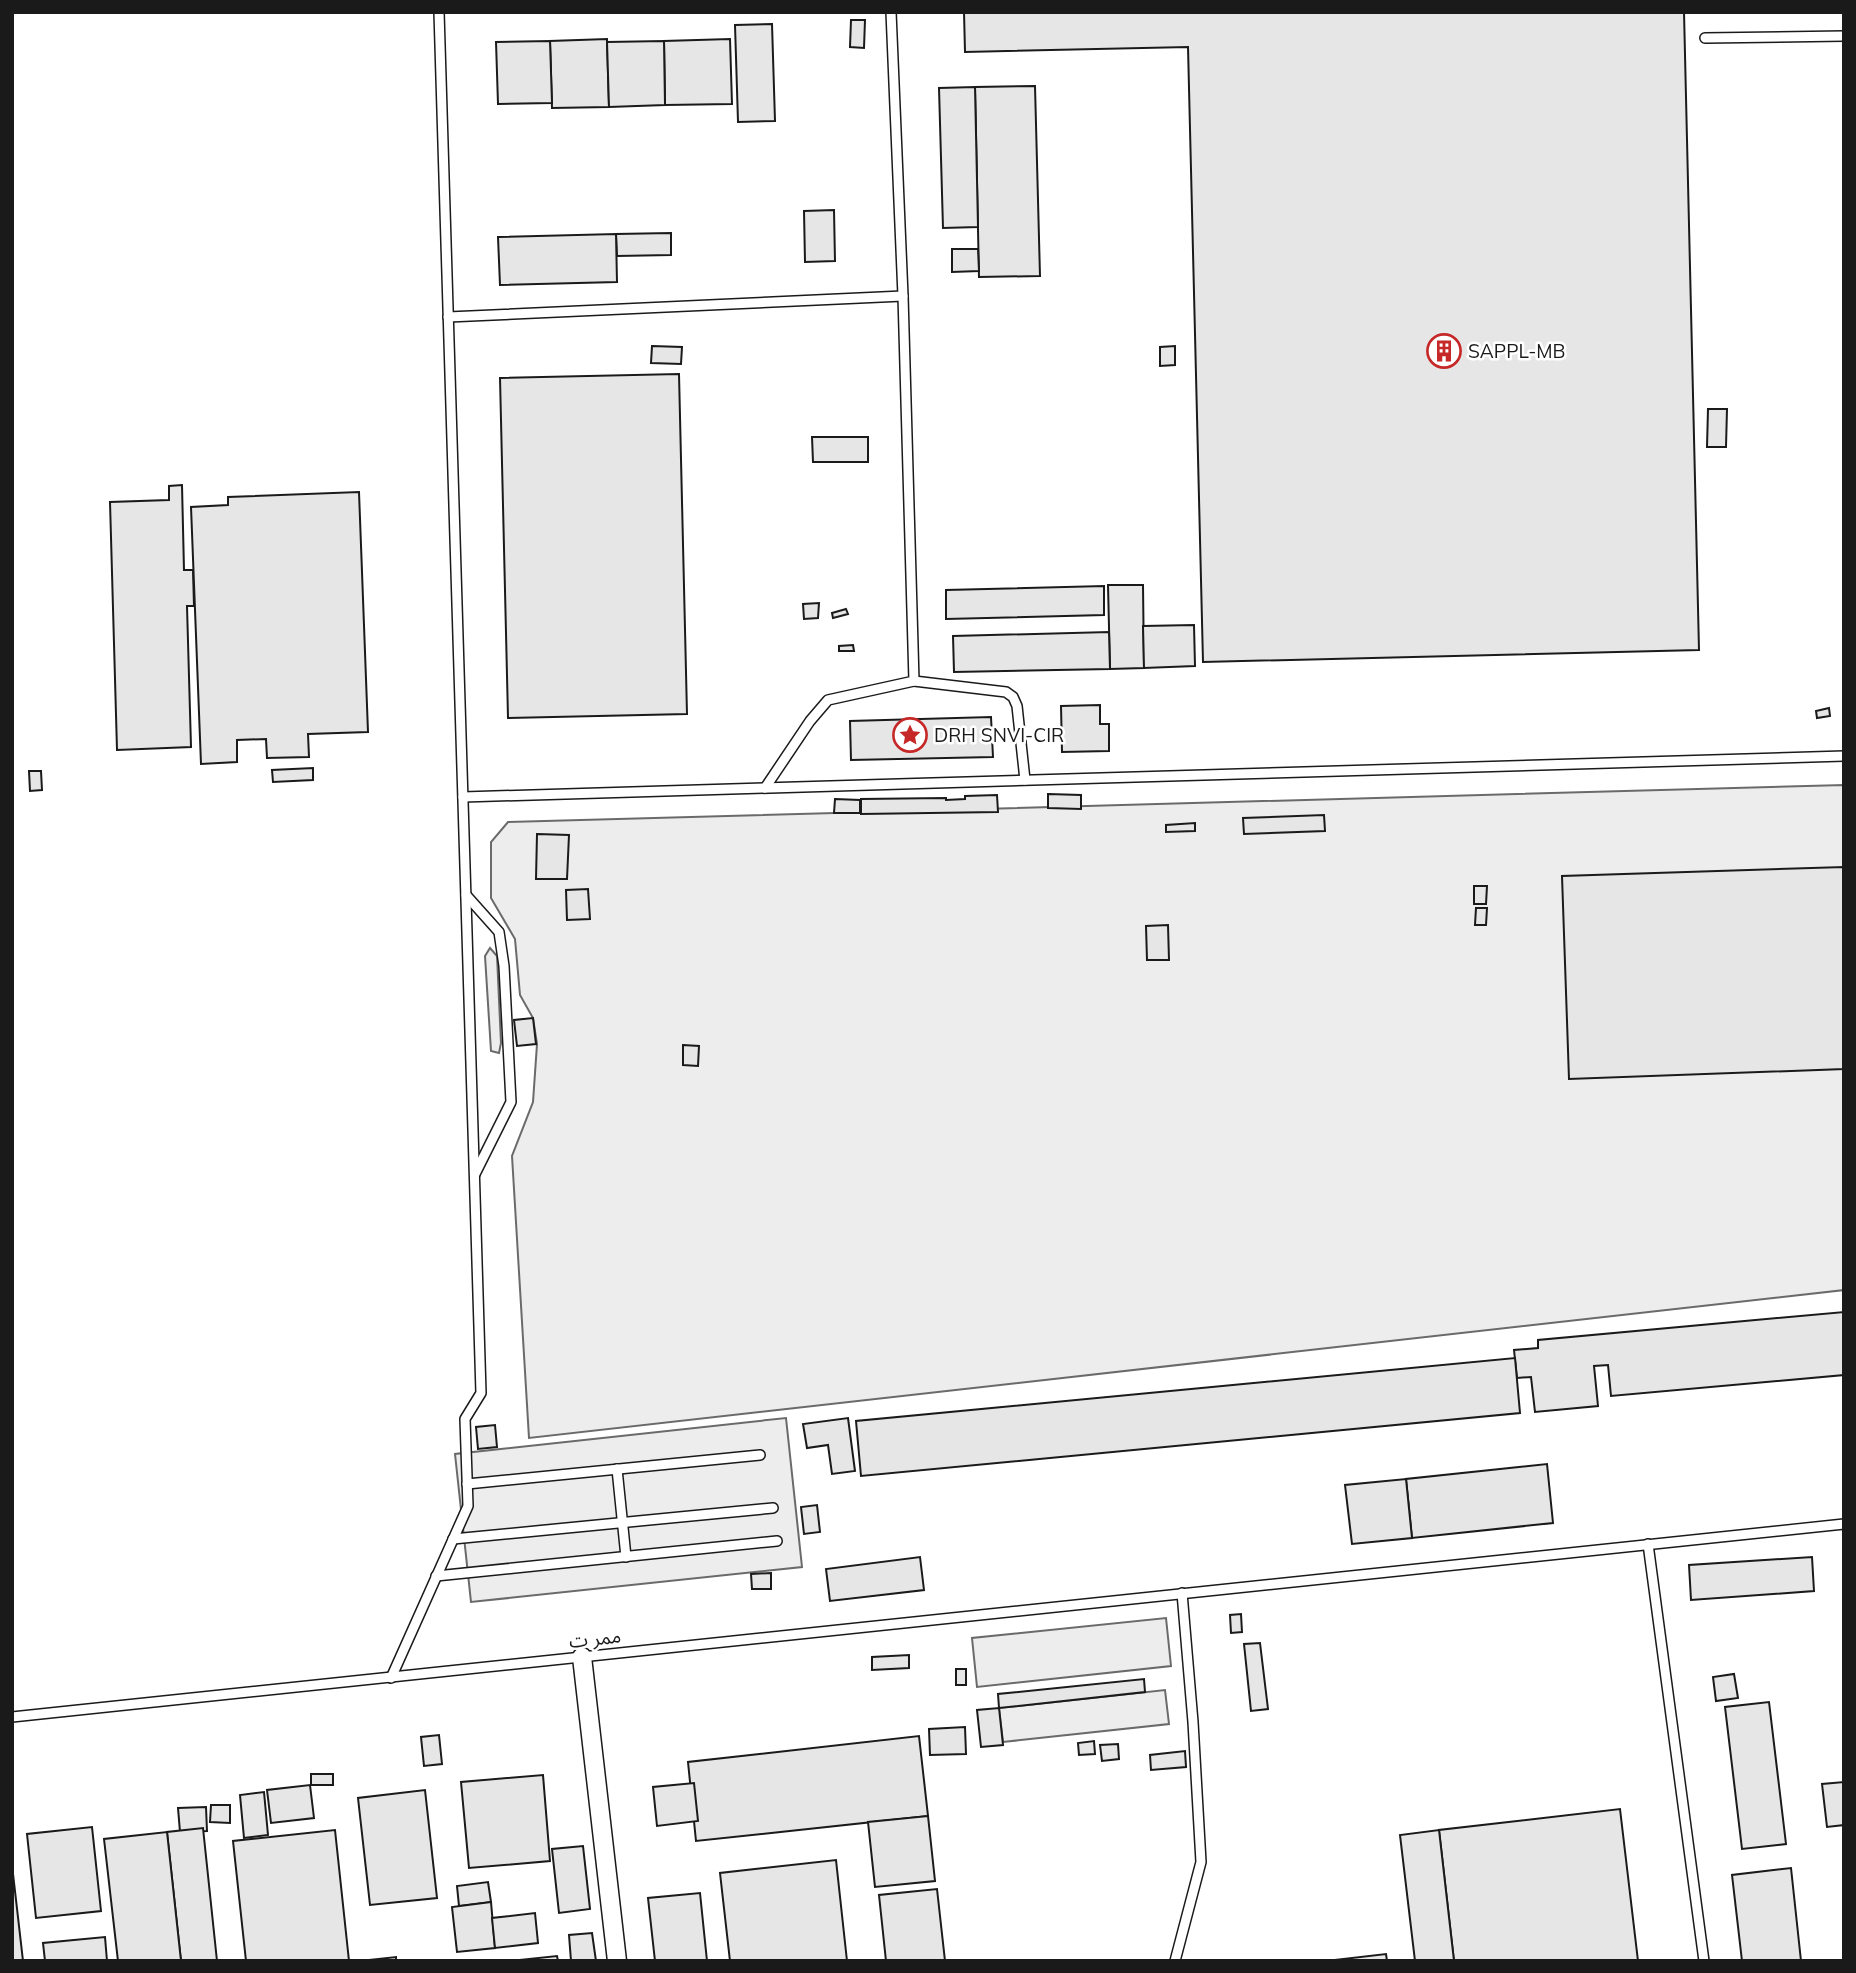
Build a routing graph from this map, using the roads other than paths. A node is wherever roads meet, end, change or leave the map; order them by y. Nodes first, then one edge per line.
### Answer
1 (439, 12) edge
2 (891, 12) edge
3 (1844, 36) edge
4 (1705, 38) dead end
5 (903, 296) junction
6 (448, 317) junction
7 (914, 681) junction
8 (1844, 756) edge
9 (1025, 780) junction
10 (765, 788) junction
11 (463, 797) junction
12 (466, 895) junction
13 (474, 1175) junction
14 (760, 1455) dead end
15 (617, 1469) junction
16 (467, 1484) junction
17 (773, 1508) dead end
18 (622, 1523) junction
19 (1844, 1524) edge
20 (453, 1539) junction
21 (778, 1541) dead end
22 (1648, 1544) junction
23 (626, 1557) junction
24 (436, 1576) junction
25 (1182, 1593) junction
26 (582, 1657) junction
27 (391, 1678) junction
28 (12, 1717) edge
29 (617, 1961) edge
30 (1175, 1961) edge
31 (1704, 1961) edge

1 - 6 lane
2 - 5 lane
3 - 4 lane
5 - 6 lane
5 - 7 lane
6 - 11 lane
7 - 9 lane
7 - 10 lane
8 - 9 lane
9 - 10 lane
10 - 11 lane
11 - 12 lane
12 - 13 lane
12 - 13 lane
13 - 16 lane
14 - 15 lane
15 - 16 lane
15 - 18 lane
16 - 20 lane
17 - 18 lane
18 - 20 lane
18 - 23 lane
19 - 22 lane, ممر ت
20 - 24 lane
21 - 23 lane
22 - 25 lane, ممر ت
22 - 31 lane
23 - 24 lane
24 - 27 lane
25 - 26 lane, ممر ت
25 - 30 lane
26 - 27 lane, ممر ت
26 - 29 street
27 - 28 lane, ممر ت

